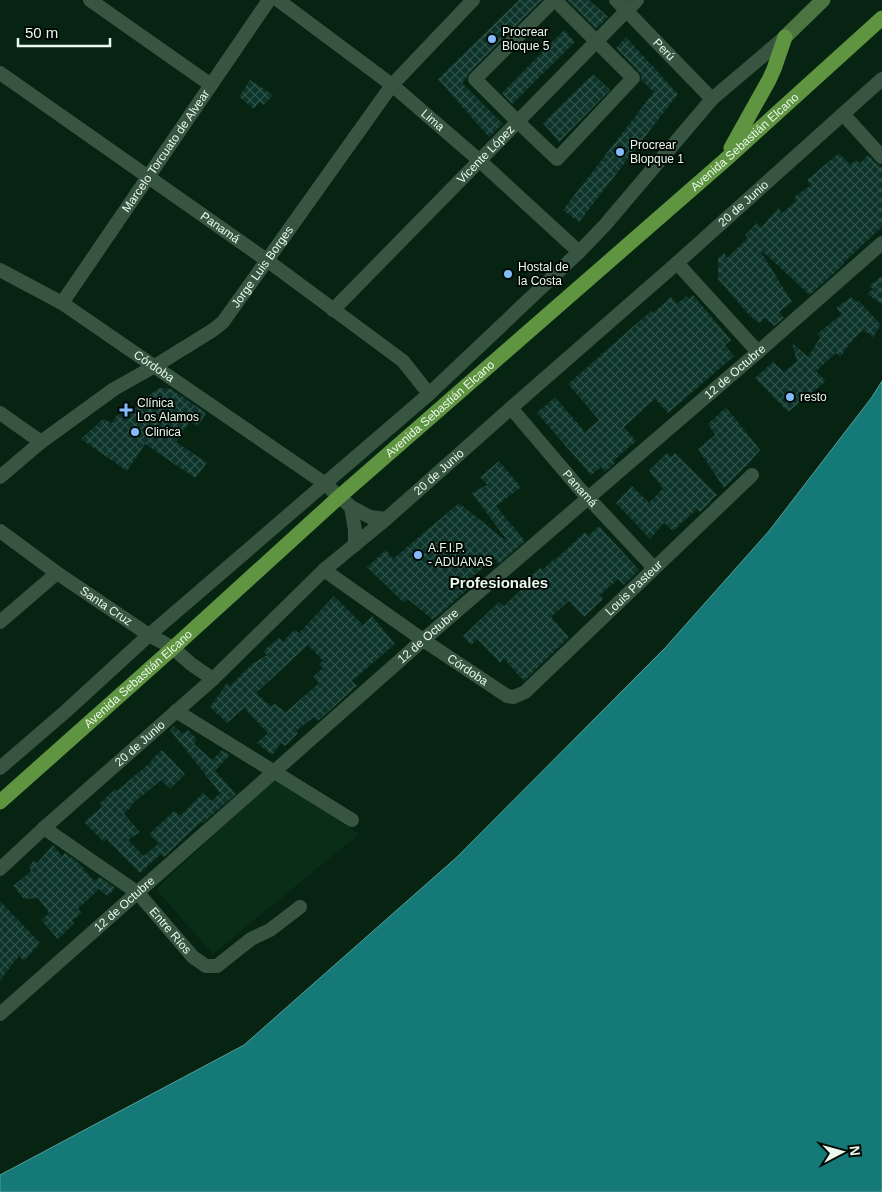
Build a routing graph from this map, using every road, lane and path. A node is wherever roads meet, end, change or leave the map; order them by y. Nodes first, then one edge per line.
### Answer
1 (90, 0) edge
2 (269, 0) edge
3 (278, 0) edge
4 (473, 0) edge
5 (554, 0) edge
6 (616, 0) edge
7 (823, 0) edge
8 (632, 5) edge
9 (882, 18) edge
10 (784, 37) junction
11 (596, 41) junction
12 (0, 73) edge
13 (882, 79) edge
14 (211, 85) junction
15 (392, 85) junction
16 (712, 99) junction
17 (843, 114) junction
18 (518, 122) junction
19 (882, 157) edge
20 (480, 161) junction
21 (724, 161) junction
22 (148, 177) junction
23 (882, 243) edge
24 (580, 252) junction
25 (268, 261) junction
26 (678, 263) junction
27 (0, 270) edge
28 (62, 303) junction
29 (333, 310) junction
30 (758, 352) junction
31 (155, 366) junction
32 (429, 394) junction
33 (510, 408) junction
34 (0, 413) edge
35 (41, 442) junction
36 (752, 475) dead end
37 (0, 478) edge
38 (324, 484) junction
39 (339, 497) junction
40 (587, 498) junction
41 (351, 507) junction
42 (386, 519) junction
43 (0, 530) edge
44 (355, 545) junction
45 (654, 567) junction
46 (324, 570) junction
47 (57, 573) junction
48 (0, 622) edge
49 (148, 635) junction
50 (423, 640) junction
51 (173, 648) junction
52 (213, 679) junction
53 (514, 697) joint
54 (176, 711) junction
55 (0, 768) edge
56 (275, 772) junction
57 (0, 802) edge
58 (352, 820) dead end
59 (44, 828) junction
60 (0, 869) edge
61 (138, 893) junction
62 (300, 907) dead end
63 (0, 1014) edge

1 - 14 street
2 - 14 street, Marcelo Torcuato de Alvear
3 - 15 street, Lima
4 - 15 street, Jorge Luis Borges
5 - 11 street
5 - 18 street
6 - 8 street, Perú
7 - 10 street
8 - 11 street, Vicente López
8 - 16 street, Perú
9 - 21 main road, Avenida Sebastián Elcano
10 - 16 street
10 - 21 main road
11 - 18 street, Vicente López
11 - 18 street
12 - 22 street, Panamá
13 - 17 street, 20 de Junio
14 - 22 street, Marcelo Torcuato de Alvear
15 - 20 street, Lima
15 - 25 street, Jorge Luis Borges
16 - 24 street
17 - 19 street
17 - 26 street, 20 de Junio
18 - 20 street, Vicente López
20 - 24 street, Lima
20 - 29 street, Vicente López
21 - 39 main road, Avenida Sebastián Elcano
22 - 25 street, Panamá
22 - 28 street, Marcelo Torcuato de Alvear
23 - 30 street, 12 de Octubre
24 - 32 street
25 - 29 street, Panamá
25 - 31 street, Jorge Luis Borges
26 - 30 street
26 - 33 street, 20 de Junio
27 - 28 street, Córdoba
28 - 31 street, Córdoba
29 - 32 street, Panamá
30 - 40 street, 12 de Octubre
31 - 35 street, Jorge Luis Borges
31 - 38 street, Córdoba
32 - 38 street
33 - 40 street, Panamá
33 - 42 street, 20 de Junio
34 - 35 street
35 - 37 street, Jorge Luis Borges
36 - 45 street, Louis Pasteur
38 - 39 street, Córdoba
38 - 49 street
39 - 41 street, Córdoba
39 - 51 main road, Avenida Sebastián Elcano
40 - 45 street, Panamá
40 - 50 street, 12 de Octubre
41 - 42 street, Córdoba
41 - 44 street
42 - 44 street, 20 de Junio
43 - 47 street, Santa Cruz
44 - 46 street, 20 de Junio
45 - 53 street, Louis Pasteur
46 - 50 street, Córdoba
46 - 52 street, 20 de Junio
47 - 48 street
47 - 49 street, Santa Cruz
49 - 51 street, Santa Cruz
49 - 55 street
50 - 53 street, Córdoba
50 - 56 street, 12 de Octubre
51 - 52 street, Santa Cruz
51 - 57 main road, Avenida Sebastián Elcano
52 - 54 street, 20 de Junio
54 - 56 street
54 - 59 street, 20 de Junio
56 - 58 street
56 - 61 street, 12 de Octubre
59 - 60 street, 20 de Junio
59 - 61 street, Entre Ríos
61 - 62 street, Entre Ríos
61 - 63 street, 12 de Octubre

